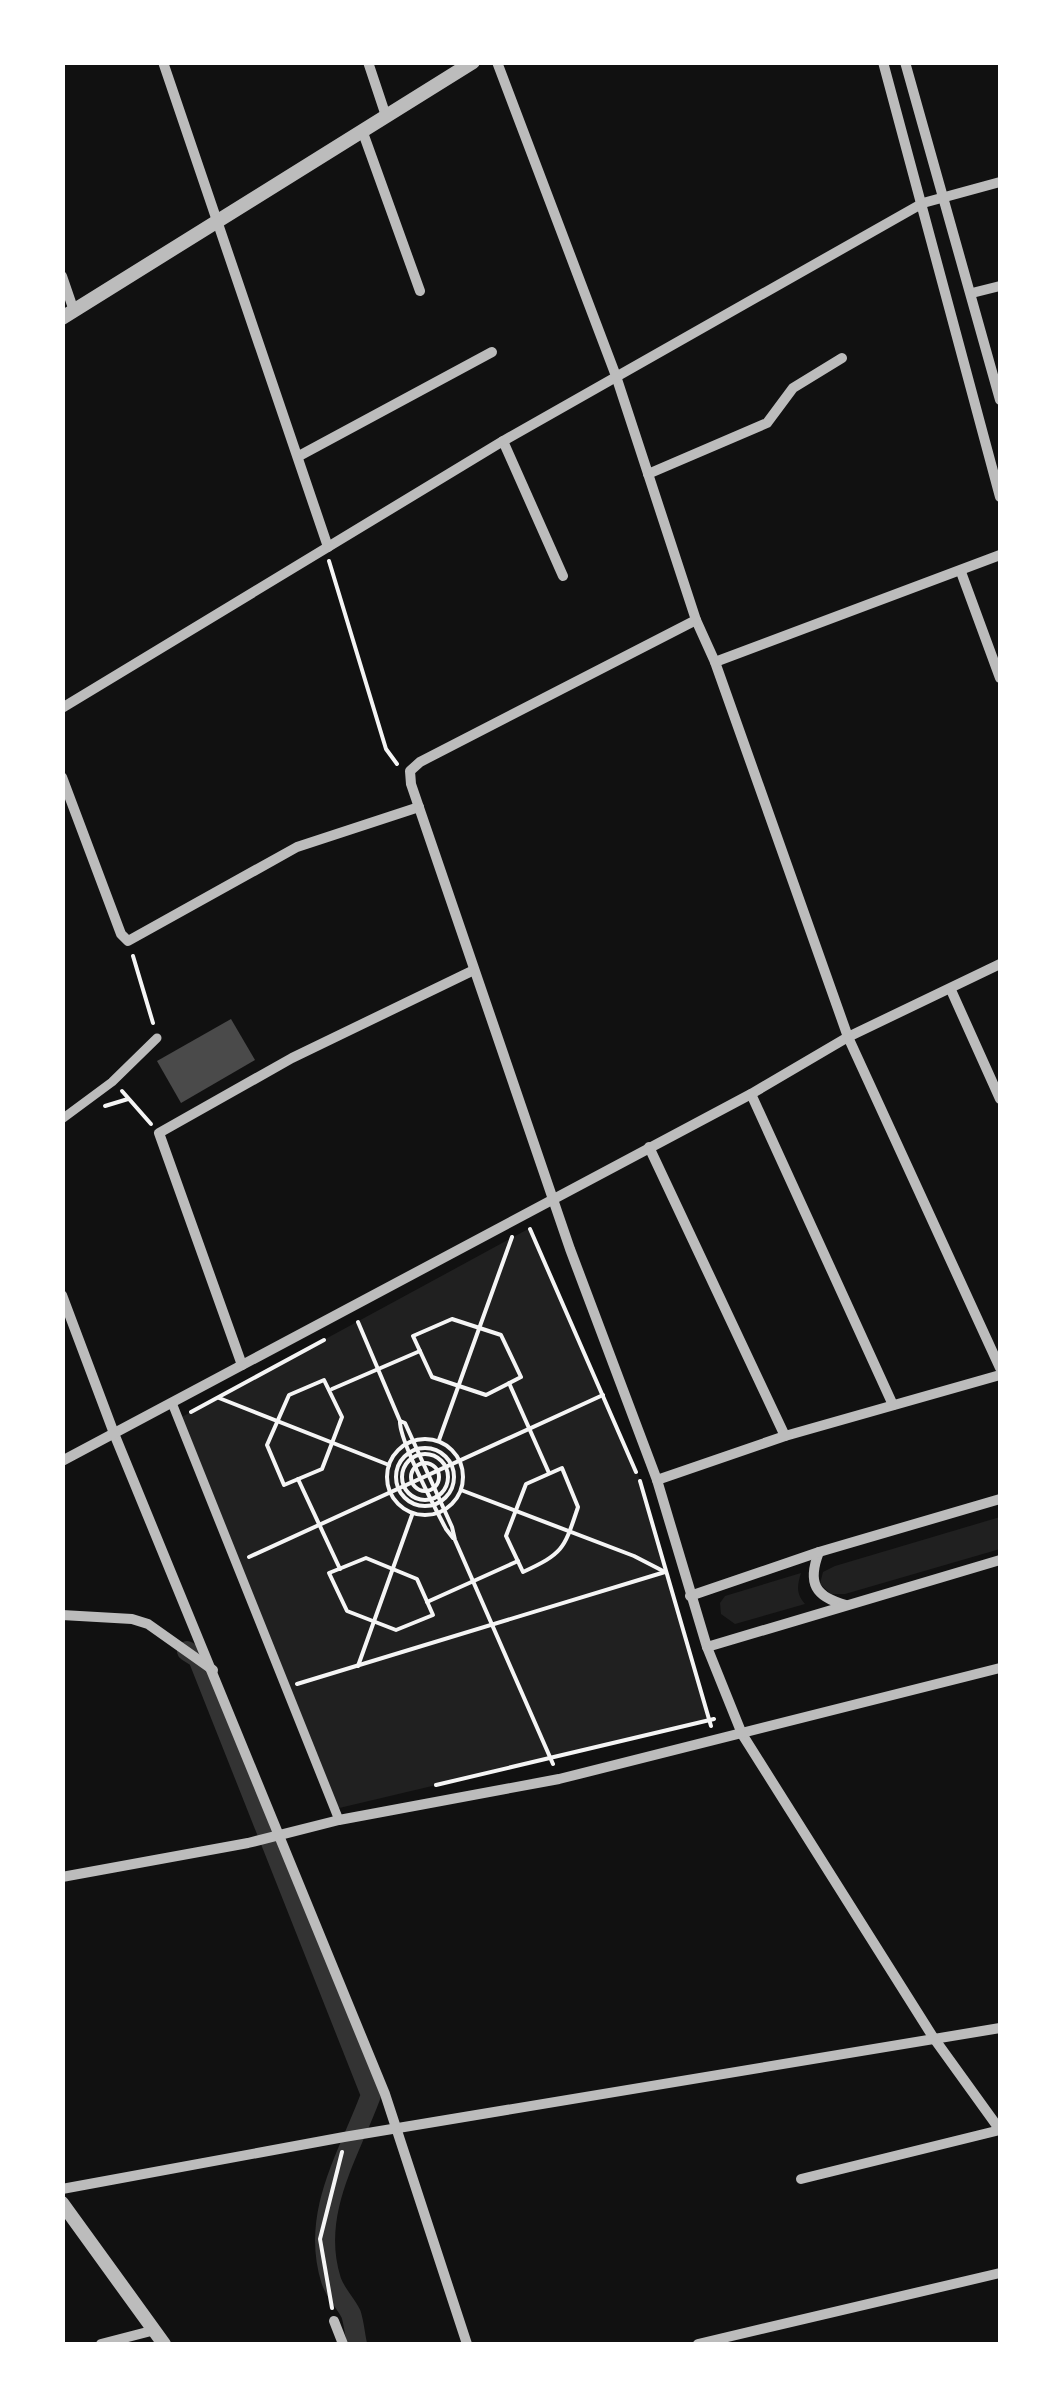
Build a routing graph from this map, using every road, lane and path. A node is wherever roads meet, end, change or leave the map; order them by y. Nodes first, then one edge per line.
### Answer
1 (163, 62) edge
2 (368, 62) edge
3 (473, 62) edge
4 (497, 62) edge
5 (883, 62) edge
6 (905, 62) edge
7 (386, 116) junction
8 (362, 130) junction
9 (1000, 182) edge
10 (944, 197) junction
11 (923, 203) junction
12 (218, 219) junction
13 (62, 276) edge
14 (1000, 286) edge
15 (420, 290) dead end
16 (972, 293) junction
17 (68, 314) edge
18 (492, 352) dead end
19 (842, 358) dead end
20 (616, 376) junction
21 (1000, 400) edge
22 (504, 440) junction
23 (299, 456) junction
24 (648, 474) junction
25 (1000, 496) edge
26 (328, 546) junction
27 (1000, 555) edge
28 (329, 569) dead end
29 (960, 572) junction
30 (563, 576) dead end
31 (696, 620) junction
32 (714, 662) junction
33 (1000, 678) edge
34 (62, 708) edge
35 (410, 771) junction
36 (62, 777) edge
37 (419, 807) junction
38 (128, 940) junction
39 (1000, 964) edge
40 (474, 970) junction
41 (951, 990) junction
42 (848, 1037) junction
43 (157, 1038) joint
44 (751, 1094) junction
45 (106, 1098) dead end
46 (1000, 1099) edge
47 (62, 1118) edge
48 (159, 1134) junction
49 (649, 1147) junction
50 (552, 1197) junction
51 (523, 1213) junction
52 (512, 1237) dead end
53 (62, 1295) edge
54 (358, 1322) dead end
55 (480, 1328) junction
56 (330, 1337) dead end
57 (420, 1351) junction
58 (242, 1364) junction
59 (378, 1368) junction
60 (1000, 1371) edge
61 (509, 1383) junction
62 (460, 1386) junction
63 (330, 1390) junction
64 (603, 1396) junction
65 (219, 1398) junction
66 (172, 1403) junction
67 (893, 1405) junction
68 (178, 1418) junction
69 (277, 1421) junction
70 (529, 1428) junction
71 (116, 1436) junction
72 (784, 1436) junction
73 (438, 1442) junction
74 (334, 1443) junction
75 (409, 1443) junction
76 (414, 1454) junction
77 (459, 1461) junction
78 (62, 1462) edge
79 (390, 1465) junction
80 (419, 1465) junction
81 (449, 1466) junction
82 (438, 1471) junction
83 (549, 1473) junction
84 (425, 1477) junction
85 (298, 1479) junction
86 (658, 1480) junction
87 (412, 1483) junction
88 (402, 1488) junction
89 (431, 1490) junction
90 (461, 1490) junction
91 (391, 1494) junction
92 (1000, 1499) edge
93 (436, 1500) junction
94 (444, 1510) junction
95 (516, 1510) junction
96 (412, 1513) junction
97 (438, 1513) junction
98 (320, 1526) junction
99 (570, 1531) junction
100 (455, 1540) junction
101 (819, 1552) junction
102 (1000, 1560) edge
103 (518, 1561) junction
104 (236, 1562) junction
105 (340, 1568) junction
106 (393, 1568) junction
107 (666, 1572) junction
108 (475, 1581) junction
109 (690, 1596) junction
110 (427, 1602) junction
111 (850, 1606) junction
112 (62, 1614) edge
113 (374, 1623) junction
114 (494, 1624) junction
115 (707, 1646) junction
116 (358, 1666) junction
117 (1000, 1668) edge
118 (214, 1670) junction
119 (285, 1687) junction
120 (732, 1712) junction
121 (711, 1720) junction
122 (742, 1734) junction
123 (712, 1741) junction
124 (551, 1758) junction
125 (559, 1779) junction
126 (425, 1788) dead end
127 (339, 1820) junction
128 (278, 1835) junction
129 (62, 1877) edge
130 (1000, 2028) edge
131 (933, 2037) junction
132 (397, 2129) junction
133 (1000, 2130) edge
134 (341, 2159) dead end
135 (801, 2179) dead end
136 (62, 2188) edge
137 (62, 2203) edge
138 (1000, 2272) edge
139 (334, 2321) joint
140 (156, 2330) junction
141 (101, 2344) edge
142 (164, 2344) edge
143 (342, 2344) edge
144 (467, 2344) edge
145 (698, 2344) edge

1 - 12 street
2 - 7 street
3 - 7 street
4 - 20 street
5 - 11 street
6 - 10 street
7 - 8 street
8 - 12 street
8 - 15 street
9 - 10 street
10 - 11 street
10 - 16 street
11 - 20 street
11 - 25 street
12 - 17 street
12 - 23 street
13 - 17 street
14 - 16 street
16 - 21 street
18 - 23 street
19 - 24 street
20 - 22 street
20 - 24 street
22 - 26 street
22 - 30 street
23 - 26 street
24 - 31 street
26 - 34 street
27 - 29 street
28 - 35 path
29 - 32 street
29 - 33 street
31 - 32 street
31 - 35 street
32 - 42 street
35 - 37 street
36 - 38 street
37 - 38 street
37 - 40 street
38 - 43 path
39 - 41 street
40 - 48 street
40 - 50 street
41 - 42 street
41 - 46 street
42 - 44 street
42 - 60 street
43 - 47 street
44 - 49 street
44 - 67 street
45 - 48 path
48 - 58 street
49 - 50 street
49 - 72 street
50 - 51 street
50 - 86 street
51 - 58 street
51 - 64 path
52 - 55 path
53 - 71 street
54 - 59 path
55 - 57 path
55 - 61 path
55 - 62 path
56 - 65 path
57 - 59 path
57 - 62 path
58 - 66 street
59 - 63 path
59 - 75 path
60 - 67 street
61 - 62 path
61 - 70 path
62 - 73 path
63 - 69 path
63 - 74 path
64 - 70 path
64 - 107 path
65 - 68 path
65 - 69 path
66 - 68 street
66 - 71 street
67 - 72 street
68 - 104 street
69 - 74 path
69 - 85 path
70 - 77 path
70 - 83 path
71 - 78 street
71 - 118 street
72 - 86 street
73 - 75 path
73 - 77 path
74 - 79 path
74 - 85 path
75 - 76 path
75 - 79 path
76 - 80 path
76 - 81 path
76 - 88 path
77 - 81 path
77 - 90 path
79 - 91 path
80 - 82 path
80 - 84 path
80 - 87 path
81 - 82 path
81 - 93 path
82 - 84 path
82 - 89 path
83 - 95 path
83 - 99 path
84 - 87 path
84 - 89 path
85 - 98 path
86 - 109 street
87 - 88 path
87 - 89 path
88 - 91 path
88 - 93 path
89 - 93 path
90 - 94 path
90 - 95 path
91 - 96 path
91 - 98 path
92 - 101 street
93 - 94 path
93 - 97 path
94 - 97 path
94 - 100 path
95 - 99 path
95 - 103 path
96 - 97 path
96 - 106 path
97 - 100 path
98 - 104 path
98 - 105 path
99 - 103 path
99 - 107 path
100 - 108 path
101 - 109 street
101 - 111 street
102 - 111 street
103 - 108 path
104 - 119 street
105 - 106 path
105 - 113 path
106 - 110 path
106 - 113 path
107 - 114 path
107 - 121 path
108 - 110 path
108 - 114 path
109 - 115 street
110 - 113 path
111 - 115 street
112 - 118 street
113 - 116 path
114 - 116 path
114 - 124 path
115 - 120 street
116 - 119 path
117 - 122 street
118 - 128 street
119 - 127 street
120 - 121 path
120 - 122 street
121 - 123 path
121 - 124 path
122 - 123 street
122 - 131 street
123 - 125 street
124 - 125 path
124 - 126 path
125 - 127 street
127 - 128 street
128 - 129 street
128 - 132 street
130 - 131 street
131 - 132 street
131 - 133 street
132 - 136 street
132 - 144 street
133 - 135 street
134 - 139 path
137 - 140 street
138 - 145 street
139 - 143 street
140 - 141 street
140 - 142 street

